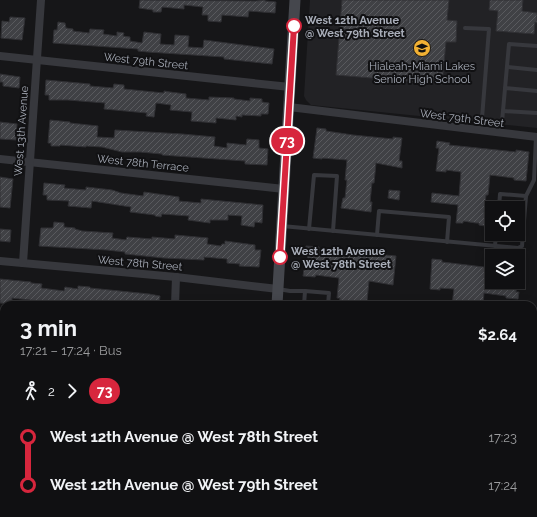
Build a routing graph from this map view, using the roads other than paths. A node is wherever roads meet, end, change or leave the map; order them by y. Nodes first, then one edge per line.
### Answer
1 (41, 0) edge
2 (295, 0) edge
3 (464, 28) dead end
4 (537, 46) edge
5 (0, 56) edge
6 (37, 60) junction
7 (507, 67) junction
8 (537, 70) edge
9 (290, 88) junction
10 (505, 88) junction
11 (537, 90) edge
12 (289, 107) junction
13 (503, 111) junction
14 (537, 113) edge
15 (481, 131) junction
16 (501, 134) junction
17 (536, 137) edge
18 (0, 159) edge
19 (30, 162) junction
20 (284, 189) junction
21 (526, 196) junction
22 (500, 201) edge
23 (282, 226) junction
24 (309, 229) junction
25 (333, 231) junction
26 (377, 235) junction
27 (495, 241) edge
28 (447, 242) junction
29 (495, 246) junction
30 (0, 261) edge
31 (23, 263) junction
32 (176, 277) junction
33 (278, 289) junction
34 (305, 291) junction
35 (175, 301) edge
36 (277, 301) edge
37 (304, 301) edge
38 (328, 301) edge

1 - 6 street, West 13th Avenue
2 - 9 main road
3 - 15 lane
4 - 7 lane
5 - 6 street, West 79th Street
6 - 9 street, West 79th Street
6 - 19 street, West 13th Avenue
7 - 8 lane
7 - 10 lane
9 - 12 main road
10 - 11 lane
10 - 13 lane
12 - 15 street, West 79th Street
12 - 20 main road
13 - 14 lane
13 - 16 lane
15 - 16 street, West 79th Street
16 - 17 street, West 79th Street
17 - 21 lane
18 - 19 street, West 78th Terrace
19 - 20 street, West 78th Terrace
19 - 31 street, West 13th Avenue
20 - 23 main road
21 - 22 lane
21 - 29 lane
23 - 24 lane
23 - 33 main road
24 - 25 lane
24 - 25 lane
25 - 26 lane
26 - 28 lane
26 - 28 lane
27 - 29 lane
28 - 29 lane
30 - 31 street, West 78th Street
31 - 32 street, West 78th Street
32 - 33 street, West 78th Street
32 - 35 street
33 - 34 lane
33 - 36 main road
34 - 37 lane
34 - 38 lane

